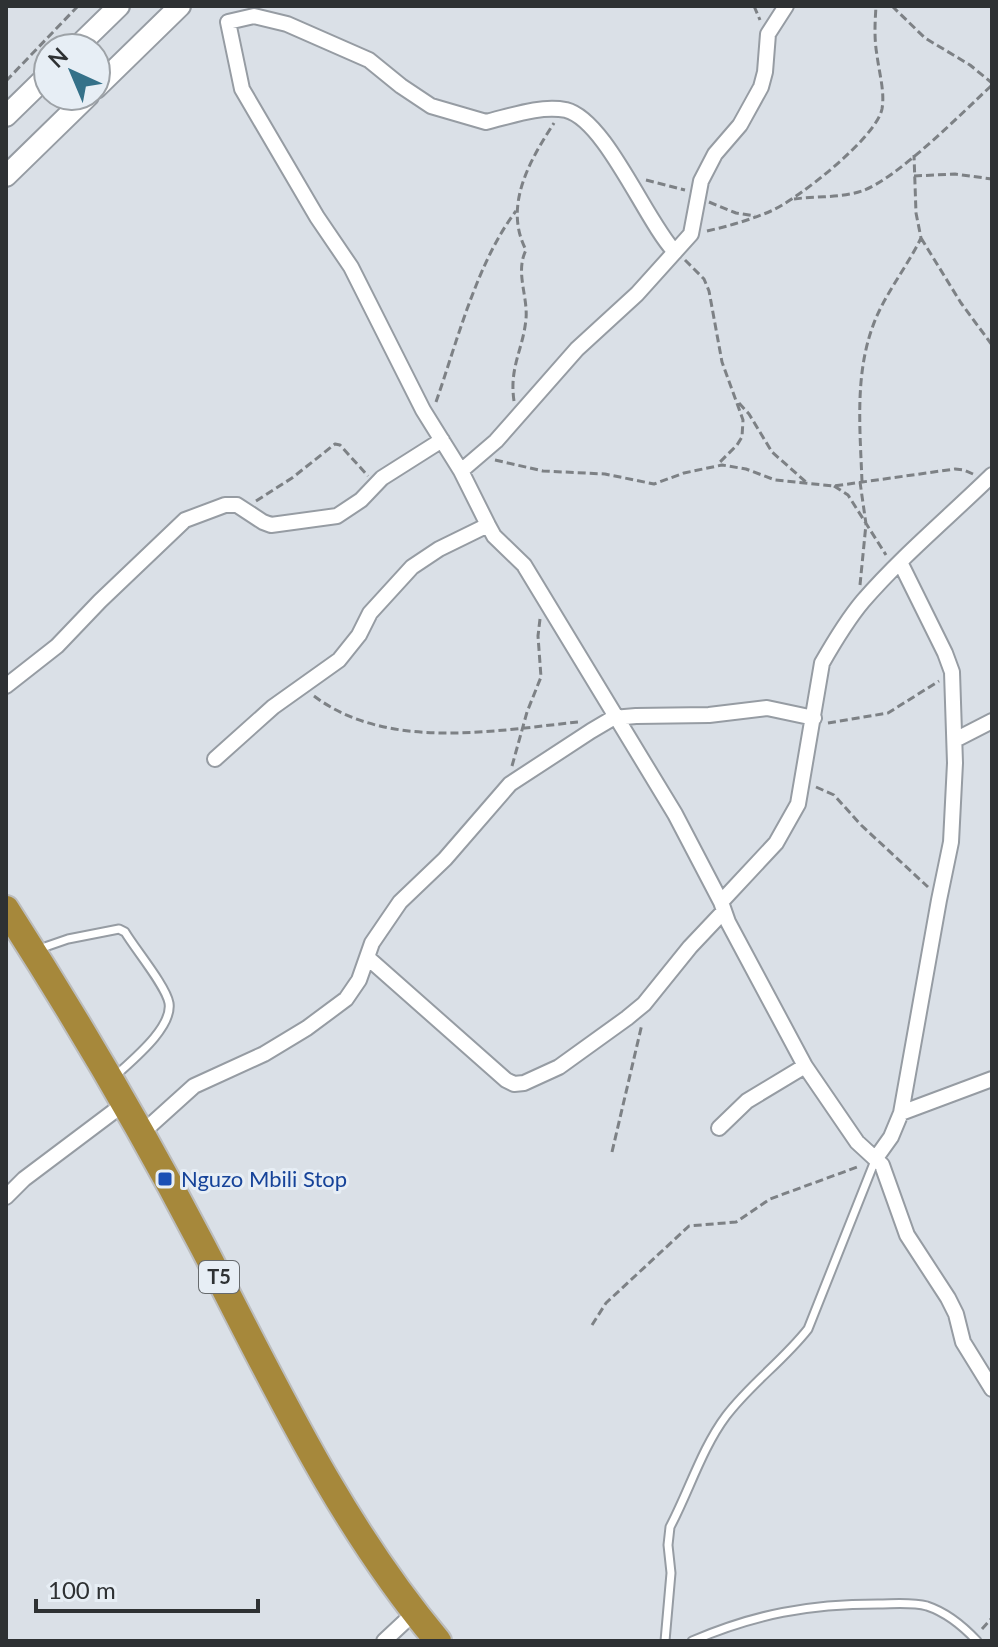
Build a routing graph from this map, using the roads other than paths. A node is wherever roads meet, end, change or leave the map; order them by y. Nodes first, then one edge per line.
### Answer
1 (119, 6) edge
2 (180, 6) edge
3 (786, 6) edge
4 (92, 32) edge
5 (112, 72) edge
6 (32, 91) edge
7 (72, 112) edge
8 (6, 116) edge
9 (6, 176) edge
10 (675, 252) junction
11 (442, 440) junction
12 (461, 471) junction
13 (988, 479) edge
14 (488, 525) junction
15 (897, 565) junction
16 (6, 686) edge
17 (615, 718) junction
18 (813, 721) junction
19 (992, 721) edge
20 (955, 740) junction
21 (215, 759) dead end
22 (723, 906) junction
23 (6, 909) edge
24 (34, 951) junction
25 (368, 958) junction
26 (805, 1066) junction
27 (992, 1079) edge
28 (111, 1080) junction
29 (125, 1103) junction
30 (901, 1113) junction
31 (719, 1128) dead end
32 (143, 1132) junction
33 (874, 1160) junction
34 (6, 1197) edge
35 (992, 1389) edge
36 (414, 1613) junction
37 (976, 1639) edge
38 (384, 1641) edge
39 (438, 1641) edge
40 (665, 1641) edge
41 (692, 1641) edge

1 - 4 main road
2 - 5 main road
3 - 10 street
6 - 8 main road
7 - 9 main road
10 - 11 street
10 - 12 street
11 - 12 street
11 - 16 street
12 - 14 street
13 - 15 street
14 - 17 street
14 - 21 street
15 - 18 street
15 - 20 street
17 - 18 street
17 - 22 street
17 - 25 street
18 - 22 street
19 - 20 street
20 - 30 street
22 - 25 street
22 - 26 street
23 - 24 highway, T5
24 - 28 highway, T5
24 - 28 lane
25 - 32 street
26 - 31 street
26 - 33 street
27 - 30 street
28 - 29 highway, T5
29 - 32 highway, T5
29 - 34 street
30 - 33 street
32 - 36 highway, T5
33 - 35 street
33 - 40 lane
36 - 38 street
36 - 39 highway, T5
37 - 41 lane

